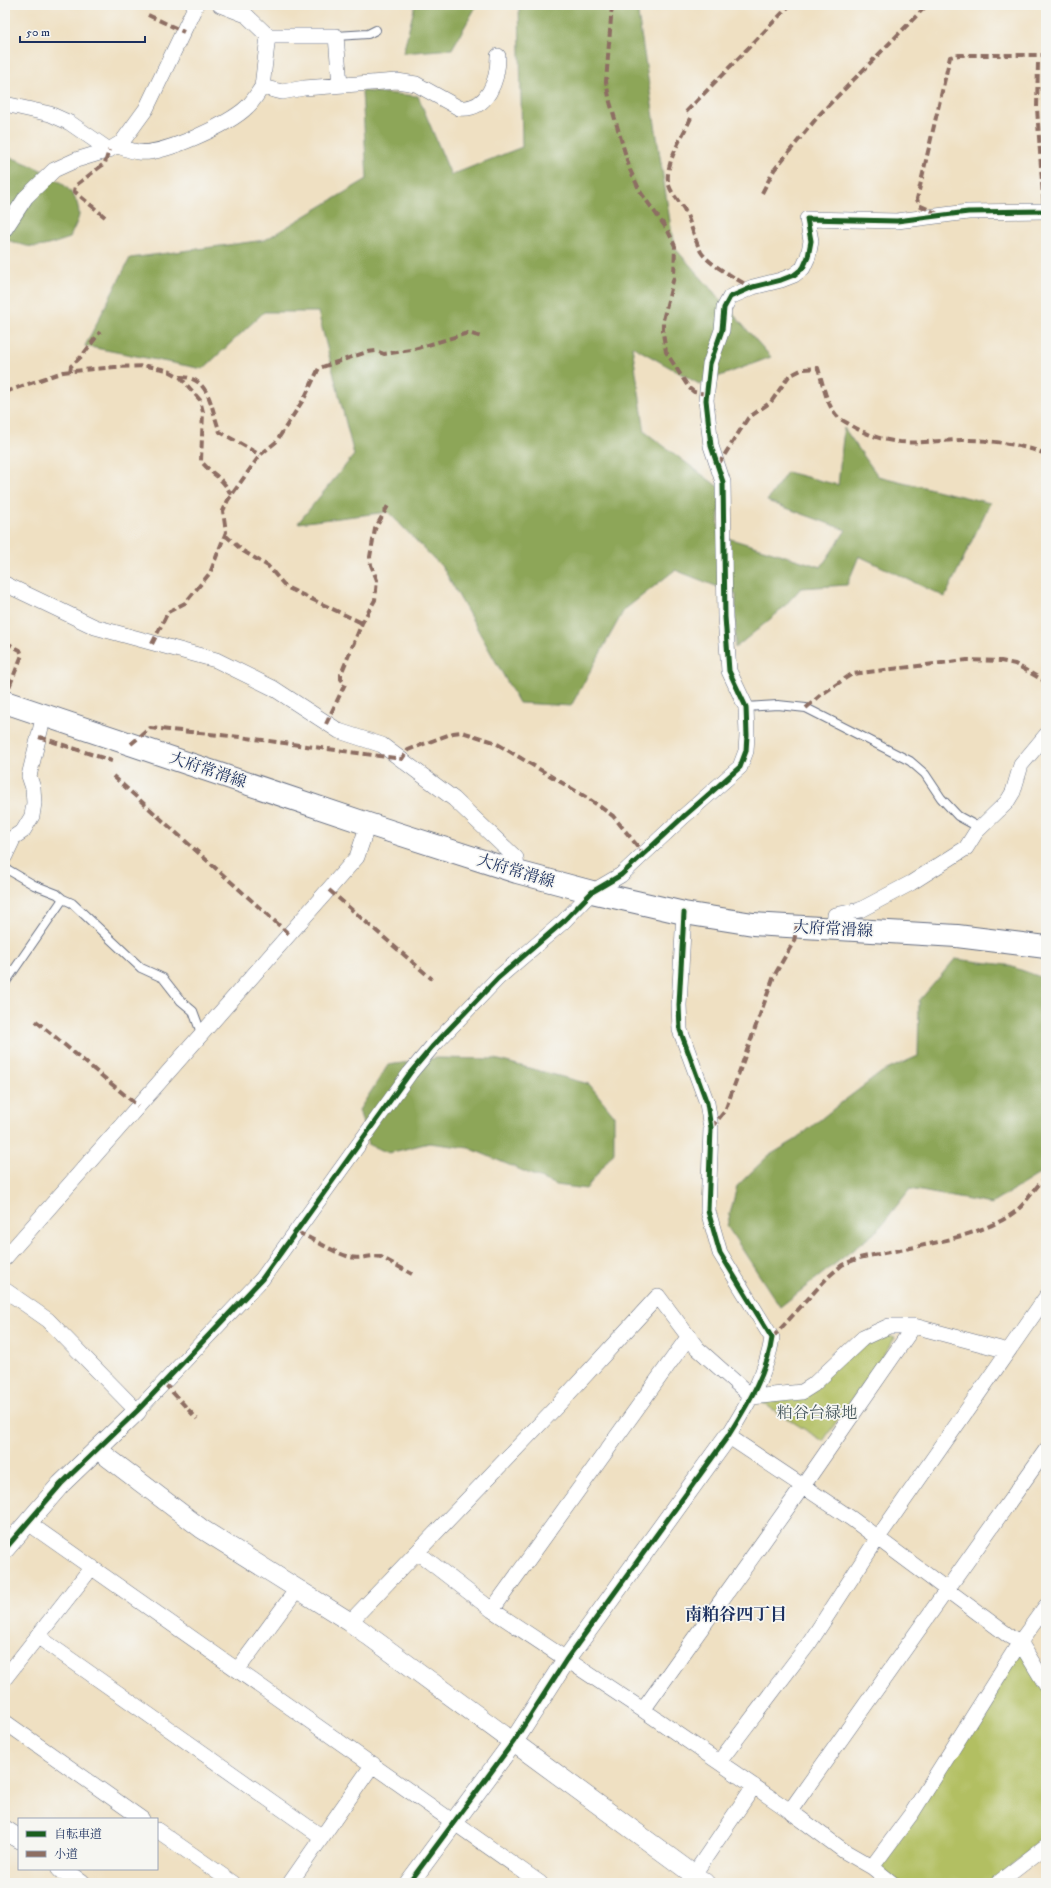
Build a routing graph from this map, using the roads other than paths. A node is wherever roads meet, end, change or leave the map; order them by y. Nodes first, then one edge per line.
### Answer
1 (196, 5) edge
2 (220, 5) edge
3 (376, 30) dead end
4 (268, 36) junction
5 (336, 36) junction
6 (498, 56) dead end
7 (340, 85) junction
8 (262, 87) junction
9 (5, 104) edge
10 (113, 148) junction
11 (1046, 211) edge
12 (5, 229) edge
13 (5, 584) edge
14 (5, 702) edge
15 (746, 707) junction
16 (44, 715) junction
17 (1046, 735) edge
18 (368, 824) junction
19 (980, 828) junction
20 (5, 856) edge
21 (5, 868) edge
22 (517, 872) junction
23 (592, 892) junction
24 (63, 899) junction
25 (684, 913) junction
26 (833, 929) junction
27 (1046, 947) edge
28 (5, 983) edge
29 (204, 1033) junction
30 (5, 1258) edge
31 (5, 1290) edge
32 (1046, 1297) edge
33 (914, 1326) junction
34 (689, 1336) junction
35 (1008, 1350) junction
36 (752, 1397) junction
37 (137, 1411) junction
38 (728, 1436) junction
39 (98, 1450) junction
40 (1046, 1450) edge
41 (803, 1486) junction
42 (27, 1522) junction
43 (877, 1539) junction
44 (5, 1549) edge
45 (417, 1552) junction
46 (92, 1568) junction
47 (297, 1589) junction
48 (947, 1590) junction
49 (1046, 1606) edge
50 (492, 1610) junction
51 (350, 1622) junction
52 (37, 1636) junction
53 (1020, 1642) junction
54 (566, 1660) junction
55 (238, 1669) junction
56 (5, 1678) edge
57 (1046, 1685) edge
58 (643, 1710) junction
59 (5, 1722) edge
60 (514, 1741) junction
61 (719, 1762) junction
62 (373, 1764) junction
63 (754, 1786) junction
64 (790, 1811) junction
65 (141, 1818) edge
66 (454, 1822) junction
67 (5, 1830) edge
68 (158, 1831) edge
69 (322, 1837) junction
70 (18, 1839) edge
71 (1046, 1846) edge
72 (872, 1867) junction
73 (62, 1870) edge
74 (696, 1880) edge
75 (81, 1883) edge
76 (233, 1883) edge
77 (290, 1883) edge
78 (409, 1883) edge
79 (540, 1883) edge
80 (892, 1883) edge
81 (998, 1883) edge

1 - 10 street
2 - 4 street
3 - 5 lane
4 - 5 street
4 - 8 street
5 - 7 street
6 - 7 street
7 - 8 street
8 - 10 street
9 - 10 street
10 - 12 street
11 - 15 street
13 - 22 street
14 - 16 main road, 大府常滑線
15 - 19 lane
15 - 23 street
16 - 18 main road, 大府常滑線
16 - 20 street
17 - 19 street
18 - 22 main road, 大府常滑線
18 - 29 street
19 - 26 street
21 - 24 lane
22 - 23 main road, 大府常滑線
23 - 25 main road, 大府常滑線
23 - 37 street
24 - 28 lane
24 - 29 lane
25 - 26 main road, 大府常滑線
25 - 36 street
26 - 27 main road, 大府常滑線
29 - 30 street
31 - 37 street
32 - 35 street
33 - 35 street
33 - 36 street
33 - 41 street
34 - 36 street
34 - 45 street
34 - 50 street
35 - 43 street
36 - 38 street
37 - 39 street
38 - 41 street
38 - 54 street
39 - 42 street
39 - 47 street
40 - 48 street
41 - 43 street
41 - 58 street
42 - 44 street
42 - 46 street
43 - 48 street
43 - 61 street
45 - 50 street
45 - 51 street
46 - 52 street
46 - 55 street
47 - 51 street
47 - 55 street
48 - 53 street
48 - 64 street
49 - 53 street
50 - 54 street
51 - 60 street
52 - 56 street
52 - 69 street
53 - 57 street
53 - 72 street
54 - 58 street
54 - 60 street
55 - 62 street
58 - 61 street
59 - 65 street
60 - 66 street
60 - 74 street
61 - 63 street
62 - 66 street
62 - 69 street
63 - 64 street
63 - 74 street
64 - 72 street
66 - 78 street
66 - 79 street
67 - 70 street
68 - 76 street
69 - 77 street
71 - 81 street
72 - 80 street
73 - 75 street

